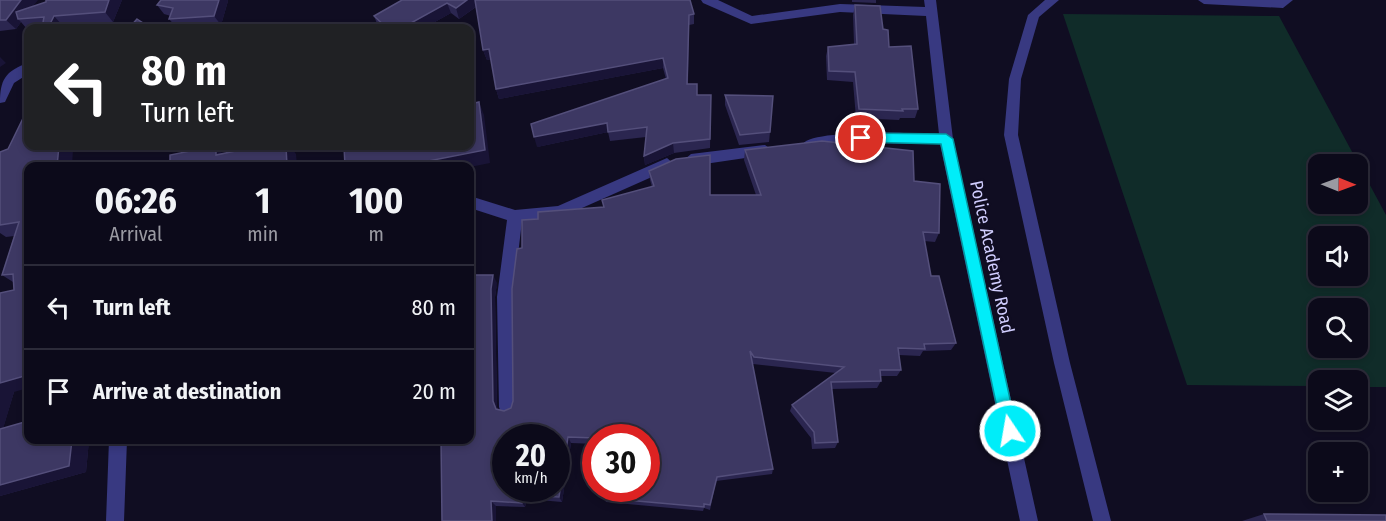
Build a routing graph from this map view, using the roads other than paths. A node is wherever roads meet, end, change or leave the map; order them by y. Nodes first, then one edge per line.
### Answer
1 (707, 0) edge
2 (1053, 0) edge
3 (1204, 0) edge
4 (1287, 0) edge
5 (931, 6) edge
6 (24, 71) edge
7 (0, 98) edge
8 (946, 139) junction
9 (474, 203) edge
10 (515, 216) junction
11 (507, 407) edge
12 (118, 444) edge
13 (115, 521) edge
14 (1029, 521) edge
15 (1102, 521) edge

1 - 5 street
2 - 15 street
3 - 4 street
5 - 8 street, Police Academy Road
6 - 7 street
8 - 10 street
8 - 14 street, Police Academy Road
9 - 10 street
10 - 11 street
12 - 13 street

